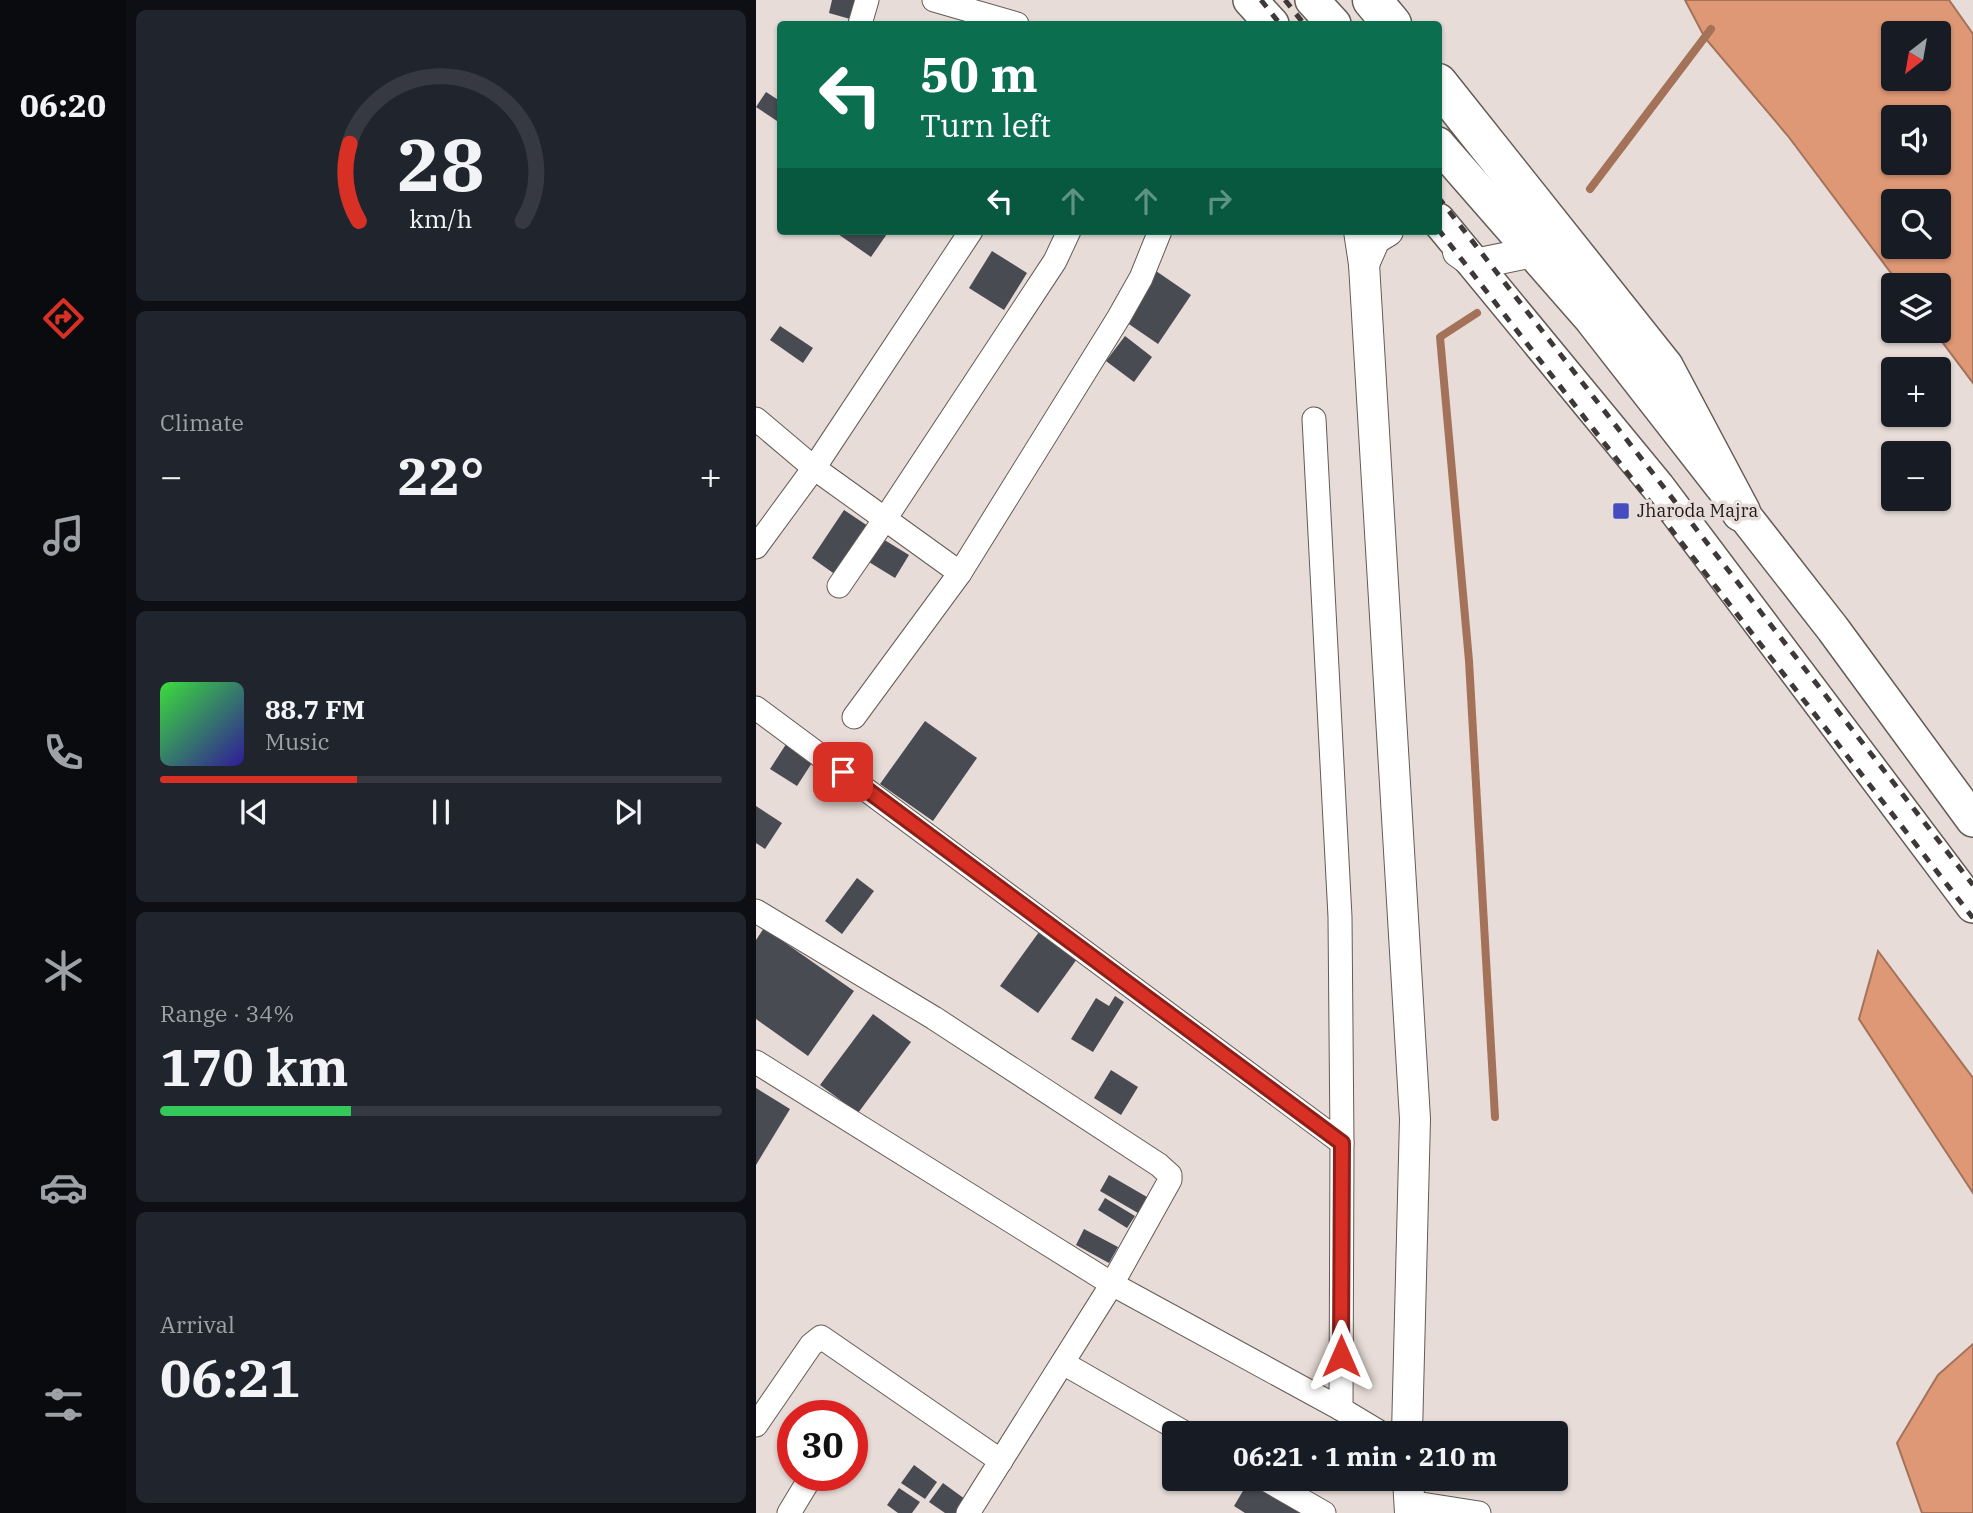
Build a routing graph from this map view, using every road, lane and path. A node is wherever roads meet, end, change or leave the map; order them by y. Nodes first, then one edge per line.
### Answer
1 (867, 0) edge
2 (934, 0) edge
3 (1250, 0) edge
4 (1312, 0) edge
5 (1372, 0) edge
6 (861, 21) edge
7 (1007, 21) edge
8 (1269, 21) edge
9 (1331, 21) edge
10 (1390, 21) edge
11 (1442, 88) edge
12 (1442, 149) edge
13 (1442, 225) edge
14 (968, 235) edge
15 (1067, 235) edge
16 (1158, 235) edge
17 (1360, 235) edge
18 (1382, 235) edge
19 (1435, 235) edge
20 (1533, 253) junction
21 (1364, 264) junction
22 (1475, 264) junction
23 (756, 419) edge
24 (1314, 419) dead end
25 (814, 468) junction
26 (1741, 512) junction
27 (885, 519) junction
28 (756, 547) edge
29 (960, 573) junction
30 (839, 586) dead end
31 (756, 708) edge
32 (854, 717) dead end
33 (1973, 820) edge
34 (1973, 906) edge
35 (756, 911) edge
36 (756, 1062) edge
37 (1342, 1143) junction
38 (1112, 1284) junction
39 (1063, 1363) junction
40 (1341, 1409) junction
41 (1164, 1421) edge
42 (1361, 1421) edge
43 (1407, 1421) edge
44 (756, 1424) edge
45 (1001, 1461) junction
46 (802, 1491) edge
47 (1286, 1491) edge
48 (1409, 1498) edge
49 (789, 1513) edge
50 (968, 1513) edge
51 (1324, 1513) edge
52 (1478, 1513) edge

1 - 6 street
2 - 7 street
3 - 8 main road
4 - 9 main road
5 - 10 highway
11 - 26 highway
12 - 20 main road
13 - 22 main road
14 - 25 street
15 - 27 street
16 - 29 street
17 - 21 street
18 - 21 street
19 - 22 street
20 - 22 street
20 - 26 main road
21 - 43 street
22 - 34 main road
23 - 25 street
24 - 37 street
25 - 27 street
25 - 28 street
26 - 33 main road
27 - 29 street
27 - 30 street
29 - 32 street
31 - 37 street
35 - 38 street
36 - 38 street
37 - 40 street
38 - 39 street
38 - 40 street
39 - 41 street
39 - 45 street
40 - 42 street
44 - 45 street
45 - 50 street
46 - 49 street
47 - 51 street
48 - 52 street

